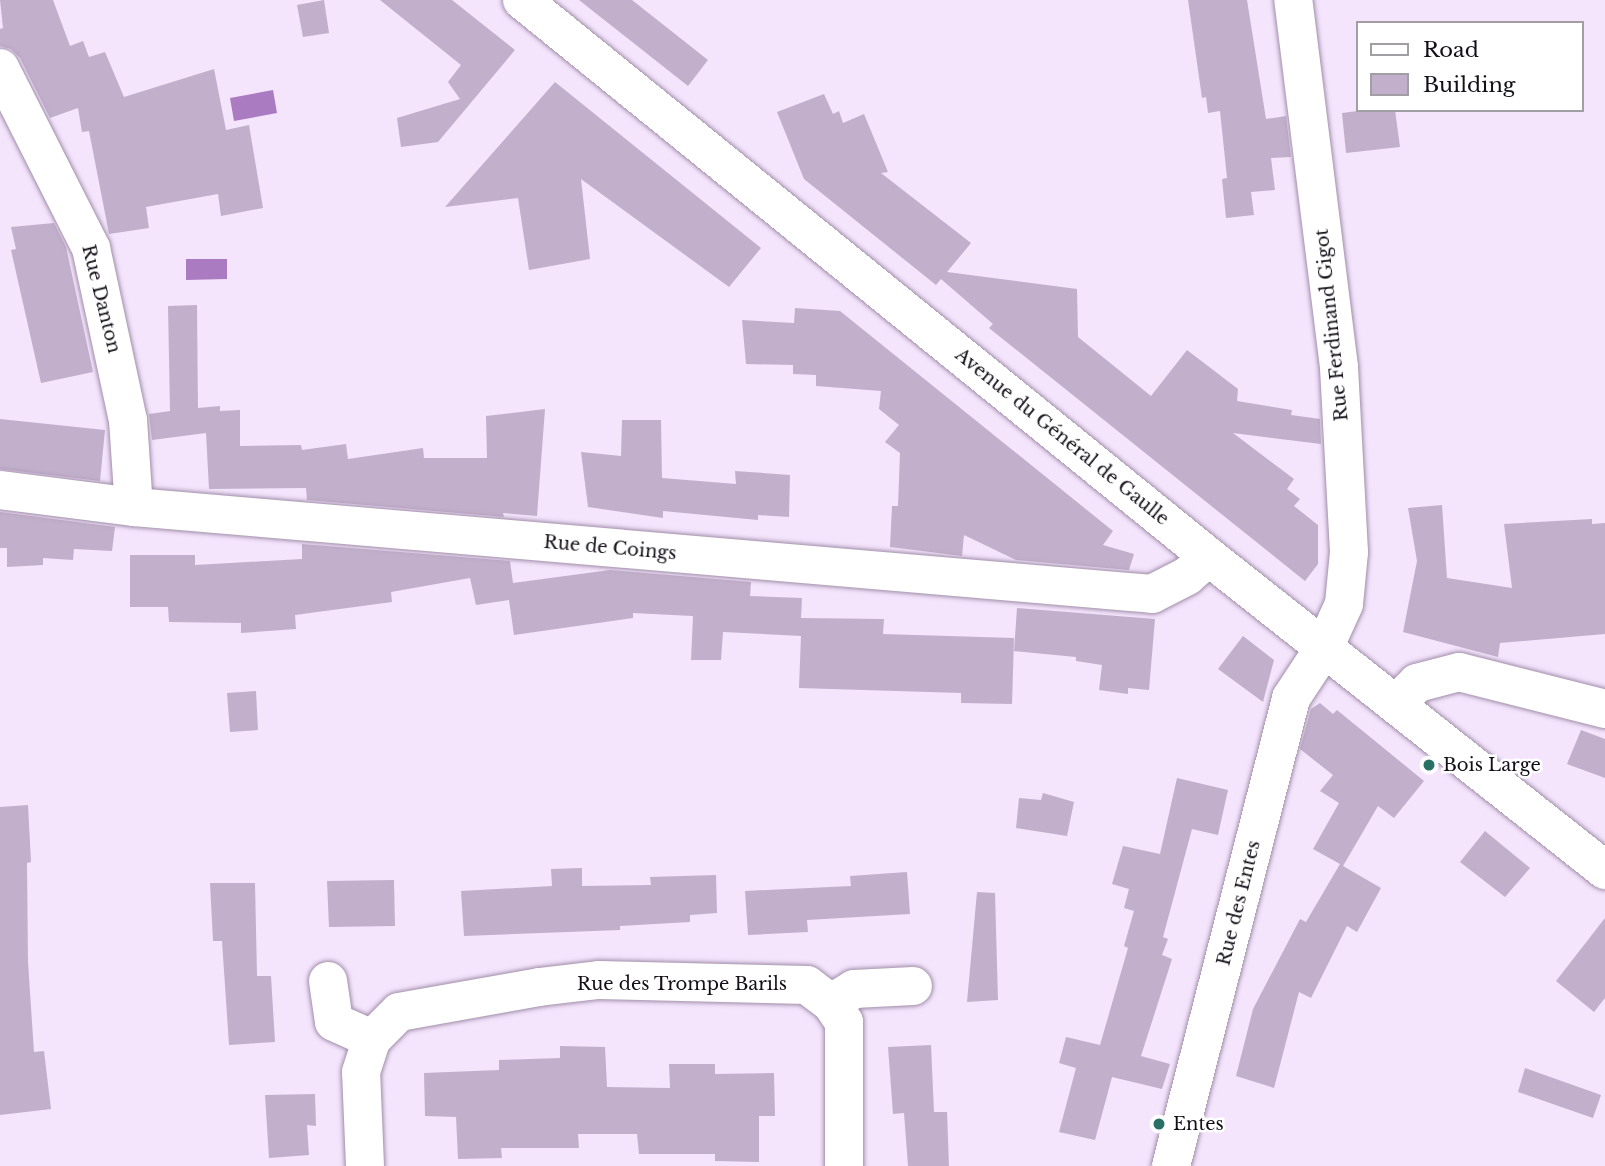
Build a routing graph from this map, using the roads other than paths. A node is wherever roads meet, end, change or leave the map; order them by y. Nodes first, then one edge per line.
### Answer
1 (522, 0) edge
2 (1293, 0) edge
3 (0, 68) edge
4 (0, 490) edge
5 (134, 507) junction
6 (1209, 557) junction
7 (1324, 648) junction
8 (1397, 703) junction
9 (1605, 709) edge
10 (1605, 870) edge
11 (328, 981) dead end
12 (913, 986) dead end
13 (831, 1003) junction
14 (372, 1039) junction
15 (365, 1166) edge
16 (845, 1166) edge
17 (1171, 1166) edge

1 - 6 street, Avenue du Général de Gaulle
2 - 7 street, Rue Ferdinand Gigot
3 - 5 street, Rue Danton
4 - 5 street, Rue de Coings
5 - 6 street, Rue de Coings
6 - 7 street, Avenue du Général de Gaulle
7 - 8 street, Avenue du Général de Gaulle
7 - 17 street, Rue des Entes
8 - 9 street
8 - 10 street, Avenue du Général de Gaulle
11 - 14 street
12 - 13 street
13 - 14 street, Rue des Trompe Barils
13 - 16 street
14 - 15 street, Rue des Trompe Barils

